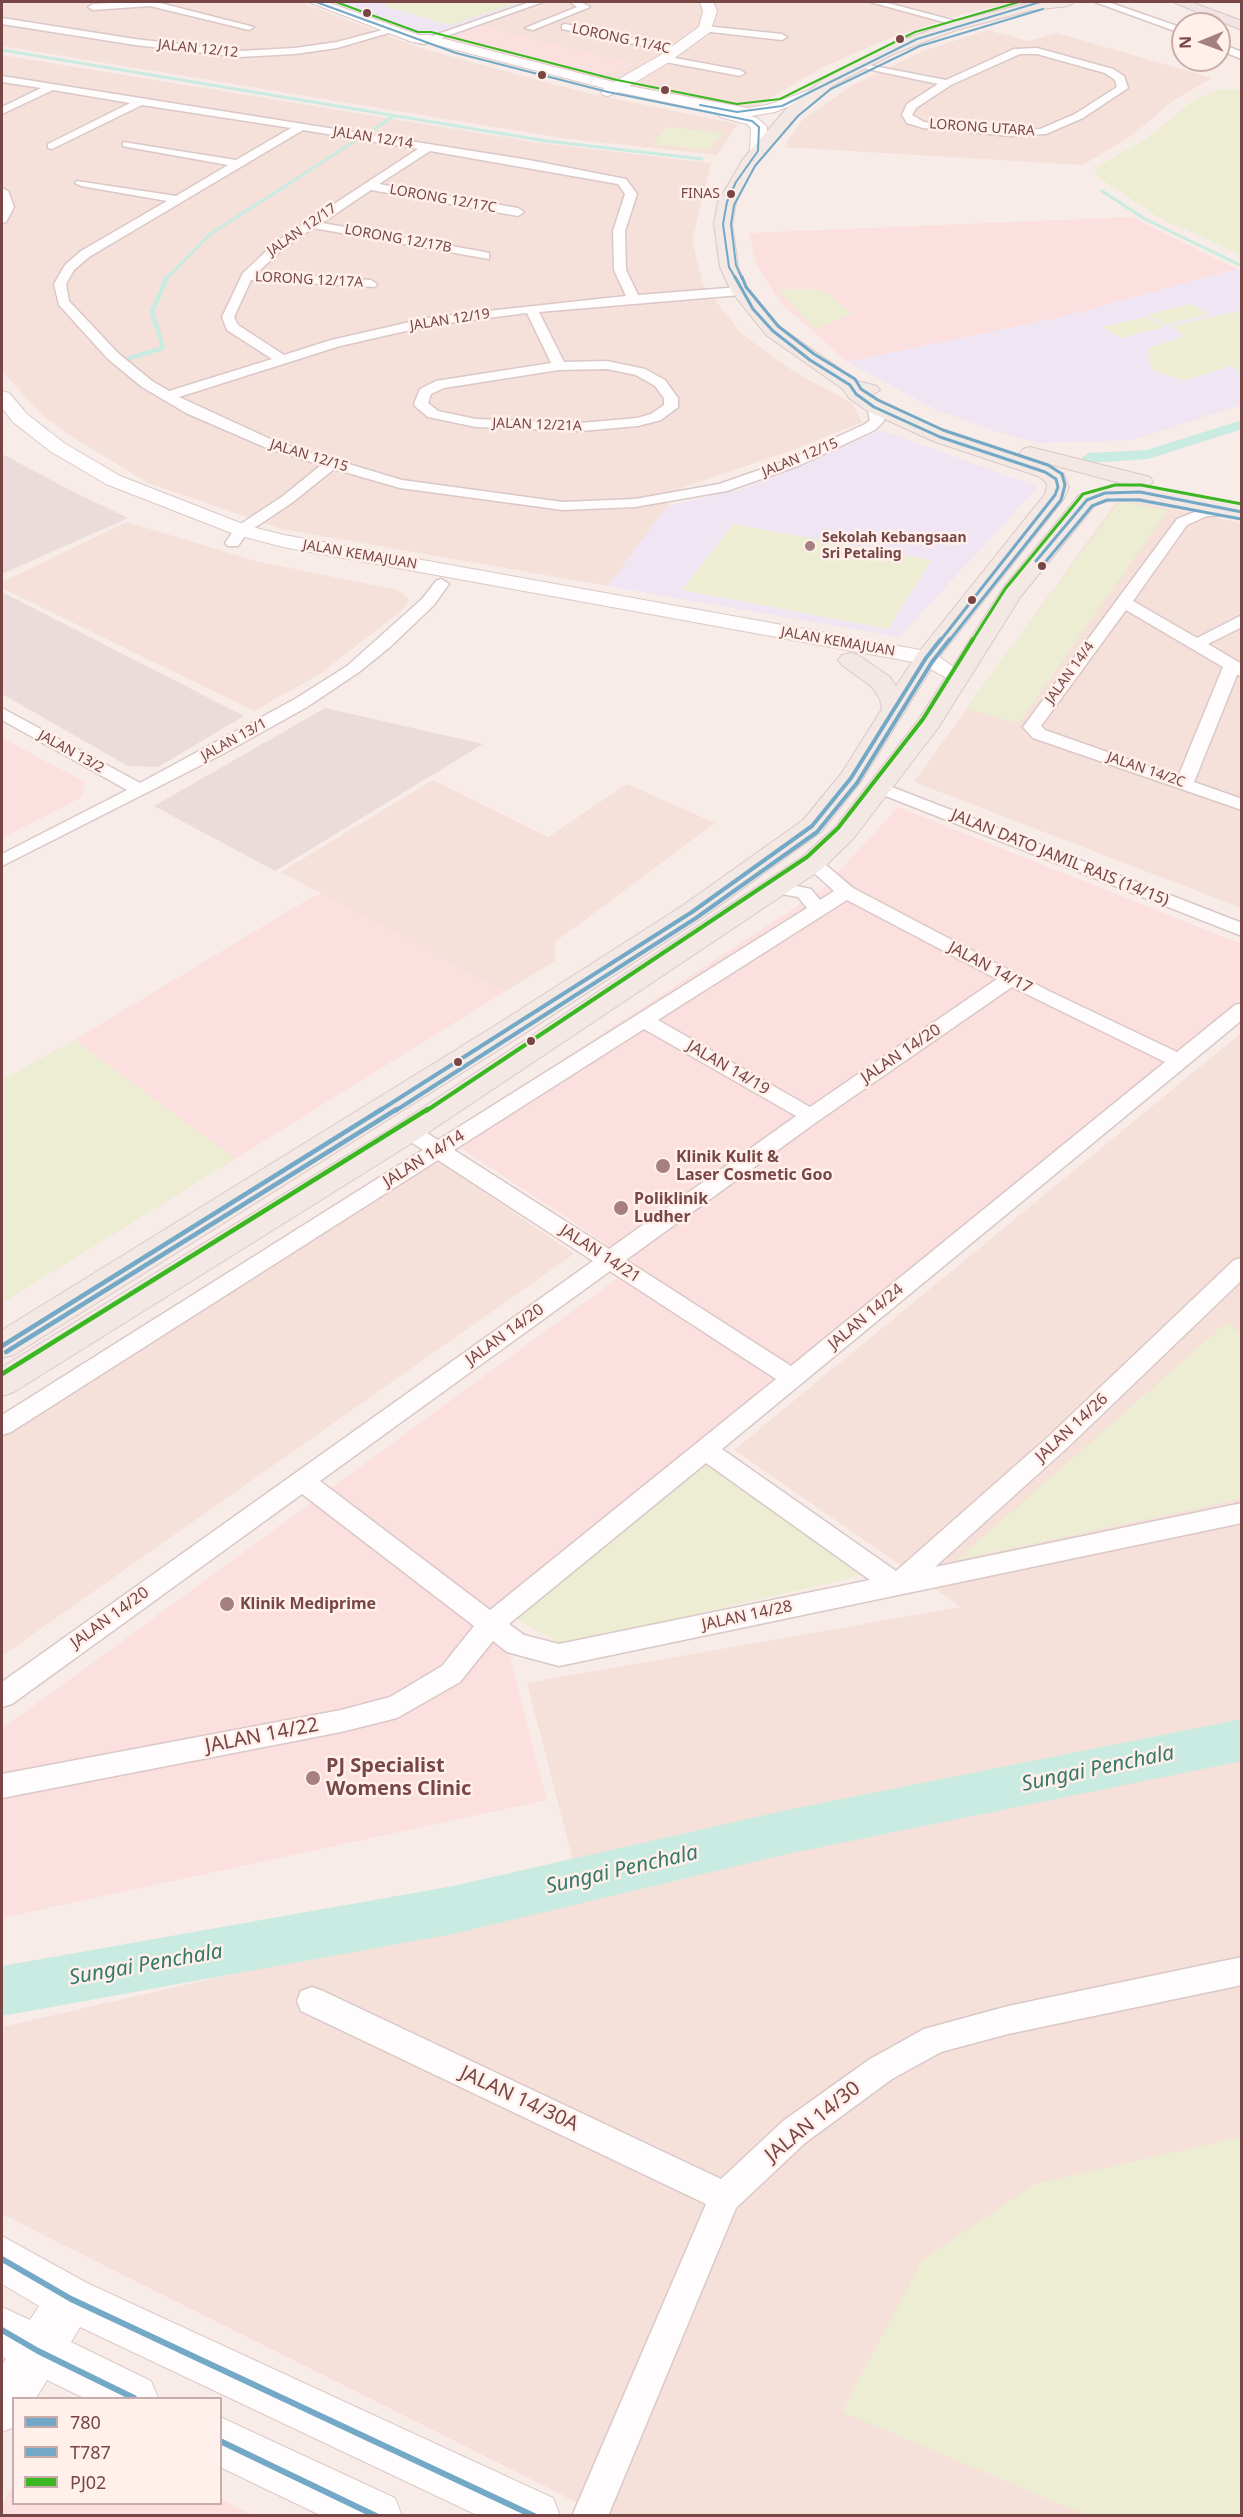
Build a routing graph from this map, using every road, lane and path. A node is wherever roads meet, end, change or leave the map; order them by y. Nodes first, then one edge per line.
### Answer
1 (316, 2) edge
2 (538, 2) edge
3 (707, 2) edge
4 (876, 2) edge
5 (1068, 2) edge
6 (1100, 2) edge
7 (1180, 2) edge
8 (579, 3) edge
9 (92, 4) edge
10 (1036, 4) edge
11 (2, 21) edge
12 (962, 24) junction
13 (79, 25) junction
14 (1242, 26) edge
15 (249, 27) dead end
16 (565, 27) dead end
17 (1171, 27) edge
18 (530, 28) dead end
19 (705, 29) junction
20 (394, 30) junction
21 (782, 37) dead end
22 (422, 40) junction
23 (671, 55) junction
24 (858, 66) junction
25 (740, 73) dead end
26 (2, 79) edge
27 (947, 83) junction
28 (52, 87) junction
29 (612, 89) junction
30 (813, 93) junction
31 (141, 101) junction
32 (2, 111) edge
33 (301, 127) junction
34 (127, 144) dead end
35 (52, 146) dead end
36 (428, 147) junction
37 (758, 151) junction
38 (238, 164) junction
39 (81, 183) dead end
40 (369, 186) junction
41 (2, 191) edge
42 (176, 200) junction
43 (518, 212) dead end
44 (2, 219) edge
45 (310, 224) junction
46 (485, 256) dead end
47 (247, 276) junction
48 (371, 284) dead end
49 (740, 291) junction
50 (633, 298) junction
51 (531, 308) junction
52 (281, 359) junction
53 (560, 366) junction
54 (850, 385) junction
55 (168, 396) junction
56 (2, 397) edge
57 (874, 407) junction
58 (7, 432) dead end
59 (332, 463) junction
60 (1166, 497) junction
61 (1240, 509) edge
62 (1182, 522) junction
63 (237, 536) junction
64 (441, 584) junction
65 (1011, 593) junction
66 (1122, 601) junction
67 (1242, 620) edge
68 (710, 627) junction
69 (1197, 644) junction
70 (850, 660) junction
71 (921, 666) junction
72 (1237, 668) edge
73 (947, 670) junction
74 (893, 708) junction
75 (2, 713) edge
76 (1050, 738) joint
77 (908, 747) junction
78 (1184, 784) junction
79 (879, 787) junction
80 (140, 790) junction
81 (1242, 805) edge
82 (2, 861) edge
83 (812, 862) junction
84 (777, 888) junction
85 (846, 892) junction
86 (818, 910) junction
87 (1242, 930) edge
88 (1011, 979) junction
89 (1242, 1009) edge
90 (644, 1020) junction
91 (1176, 1060) junction
92 (811, 1116) junction
93 (408, 1131) junction
94 (438, 1150) junction
95 (610, 1260) junction
96 (1242, 1266) edge
97 (2, 1346) edge
98 (792, 1378) junction
99 (2, 1383) edge
100 (2, 1426) edge
101 (705, 1450) junction
102 (302, 1480) junction
103 (1242, 1513) edge
104 (897, 1585) junction
105 (490, 1625) junction
106 (2, 1696) edge
107 (2, 1786) edge
108 (1242, 1971) edge
109 (312, 2001) dead end
110 (725, 2197) junction
111 (2, 2259) edge
112 (71, 2299) junction
113 (20, 2340) edge
114 (132, 2397) edge
115 (2, 2408) edge
116 (222, 2442) edge
117 (377, 2516) edge
118 (536, 2516) edge
119 (590, 2516) edge

1 - 20 main road
2 - 22 street
3 - 19 main road
4 - 12 street
5 - 10 main road
6 - 17 street
7 - 14 highway
8 - 18 street
9 - 13 street
9 - 15 street
10 - 12 main road
11 - 13 street, JALAN 12/12
12 - 24 main road
13 - 20 street, JALAN 12/12
16 - 23 street, LORONG 11/4C
19 - 21 street
19 - 23 main road
20 - 22 main road
22 - 29 main road
23 - 25 street, LORONG 11/4C
23 - 29 main road
24 - 27 street
24 - 30 main road
26 - 28 street, JALAN 12/14
27 - 27 street, LORONG UTARA
28 - 31 street, JALAN 12/14
28 - 32 street
29 - 30 main road
29 - 37 main road
30 - 37 main road
31 - 33 street, JALAN 12/14
31 - 35 street
33 - 36 street, JALAN 12/14
33 - 38 street, JALAN 12/15
34 - 38 street
36 - 40 street, JALAN 12/17
36 - 50 street, JALAN 12/14
37 - 49 main road
38 - 42 street, JALAN 12/15
39 - 42 street
40 - 43 street, LORONG 12/17C
40 - 45 street, JALAN 12/17
41 - 44 street
42 - 55 street, JALAN 12/15
45 - 46 street, LORONG 12/17B
45 - 47 street, JALAN 12/17
47 - 48 street, LORONG 12/17A
47 - 52 street, JALAN 12/17
49 - 50 street, JALAN 12/19
49 - 54 main road
50 - 51 street, JALAN 12/19
51 - 52 street, JALAN 12/19
51 - 53 street
52 - 55 street, JALAN 12/19
53 - 53 street, JALAN 12/21A
54 - 57 main road
54 - 61 main road
55 - 59 street, JALAN 12/15
56 - 63 main road, JALAN KEMAJUAN
57 - 59 street, JALAN 12/15
57 - 71 main road
58 - 63 main road, JALAN KEMAJUAN
59 - 63 street
60 - 61 main road
60 - 62 street
60 - 65 main road
61 - 62 street
62 - 66 street, JALAN 14/4
63 - 64 main road, JALAN KEMAJUAN
63 - 68 main road, JALAN KEMAJUAN
64 - 68 main road, JALAN KEMAJUAN
64 - 80 street, JALAN 13/1
65 - 73 main road
65 - 77 main road
66 - 69 street
66 - 76 street, JALAN 14/4
67 - 69 street
68 - 70 main road, JALAN KEMAJUAN
68 - 71 main road, JALAN KEMAJUAN
69 - 72 street
70 - 71 main road, JALAN KEMAJUAN
70 - 74 main road
71 - 73 main road, JALAN KEMAJUAN
71 - 74 main road
72 - 78 street
73 - 77 main road
74 - 97 main road
75 - 80 street, JALAN 13/2
76 - 78 street, JALAN 14/2C
77 - 79 main road
78 - 81 street, JALAN 14/2C
79 - 83 main road
79 - 87 street, JALAN DATO JAMIL RAIS (14/15)
80 - 82 street, JALAN 13/1
83 - 84 main road
83 - 85 street, JALAN 14/17
84 - 86 street
84 - 93 main road
85 - 86 street, JALAN 14/14
85 - 88 street, JALAN 14/17
86 - 90 street, JALAN 14/14
88 - 91 street, JALAN 14/17
88 - 92 street, JALAN 14/20
89 - 91 street, JALAN 14/24
90 - 92 street, JALAN 14/19
90 - 94 street, JALAN 14/14
91 - 98 street, JALAN 14/24
92 - 95 street, JALAN 14/20
93 - 94 street, JALAN 14/21
93 - 99 main road
94 - 95 street, JALAN 14/21
94 - 100 street, JALAN 14/14
95 - 98 street, JALAN 14/21
95 - 102 street, JALAN 14/20
96 - 104 street, JALAN 14/26
98 - 101 street, JALAN 14/24
101 - 104 street
101 - 105 street, JALAN 14/24
102 - 105 street, JALAN 14/28
102 - 106 street, JALAN 14/20
103 - 104 street, JALAN 14/28
104 - 105 street, JALAN 14/28
105 - 107 street, JALAN 14/22
108 - 110 street, JALAN 14/30
109 - 110 street, JALAN 14/30A
110 - 119 street, JALAN 14/30
111 - 112 main road
112 - 113 main road
112 - 118 main road
113 - 114 main road
113 - 115 main road
116 - 117 main road

